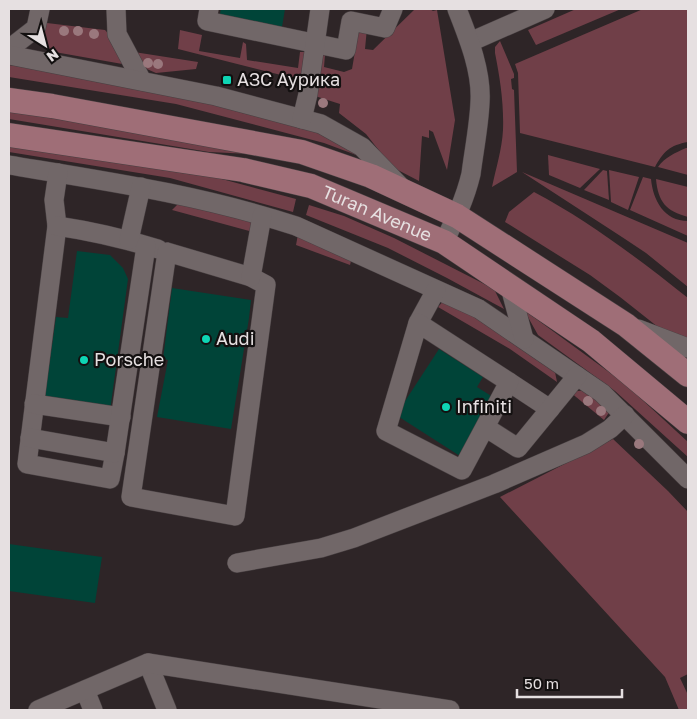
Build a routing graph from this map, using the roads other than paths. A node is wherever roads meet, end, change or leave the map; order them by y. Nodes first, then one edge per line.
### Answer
1 (40, 9) edge
2 (116, 9) edge
3 (209, 9) edge
4 (320, 9) edge
5 (393, 9) edge
6 (457, 9) edge
7 (545, 9) edge
8 (470, 42) junction
9 (315, 44) junction
10 (9, 49) edge
11 (9, 55) edge
12 (142, 81) junction
13 (9, 100) edge
14 (302, 119) junction
15 (9, 135) edge
16 (9, 165) edge
17 (58, 173) junction
18 (141, 187) junction
19 (407, 194) junction
20 (262, 216) junction
21 (457, 216) junction
22 (57, 226) junction
23 (444, 242) junction
24 (138, 243) junction
25 (167, 252) junction
26 (250, 277) junction
27 (510, 287) junction
28 (436, 290) junction
29 (418, 323) junction
30 (626, 325) junction
31 (524, 340) junction
32 (688, 348) edge
33 (688, 375) edge
34 (577, 376) junction
35 (509, 382) junction
36 (34, 404) junction
37 (550, 408) junction
38 (625, 415) junction
39 (121, 417) junction
40 (688, 422) edge
41 (485, 427) junction
42 (30, 438) junction
43 (116, 453) junction
44 (688, 479) edge
45 (237, 563) dead end
46 (148, 663) junction
47 (85, 690) junction
48 (38, 710) edge
49 (93, 710) edge
50 (167, 710) edge
51 (450, 710) edge

1 - 10 street
2 - 12 street
3 - 9 street
4 - 9 street
5 - 9 street
6 - 8 street
7 - 8 street
8 - 21 street
9 - 14 street
11 - 12 street
12 - 14 street
13 - 19 main road, Turan Avenue
14 - 19 street
15 - 23 main road, Turan Avenue
16 - 17 street
17 - 18 street
17 - 22 street
18 - 20 street
18 - 24 street
19 - 21 main road, Turan Avenue
20 - 26 street
20 - 28 street
21 - 23 street
21 - 30 main road, Turan Avenue
22 - 24 street
22 - 36 street
23 - 27 main road, Turan Avenue
24 - 25 street
24 - 39 street
25 - 26 street
25 - 26 street
27 - 31 street
27 - 40 main road, Turan Avenue
28 - 29 street
28 - 31 street
29 - 35 street
29 - 41 street
30 - 32 street
30 - 33 main road, Turan Avenue
31 - 34 street
34 - 37 street
34 - 38 street
35 - 37 street
35 - 41 street
36 - 39 street
36 - 42 street
37 - 41 street
38 - 44 street
38 - 45 street
39 - 43 street
42 - 43 street
42 - 43 street
46 - 47 street
46 - 50 street
46 - 51 street
47 - 48 street
47 - 49 street

